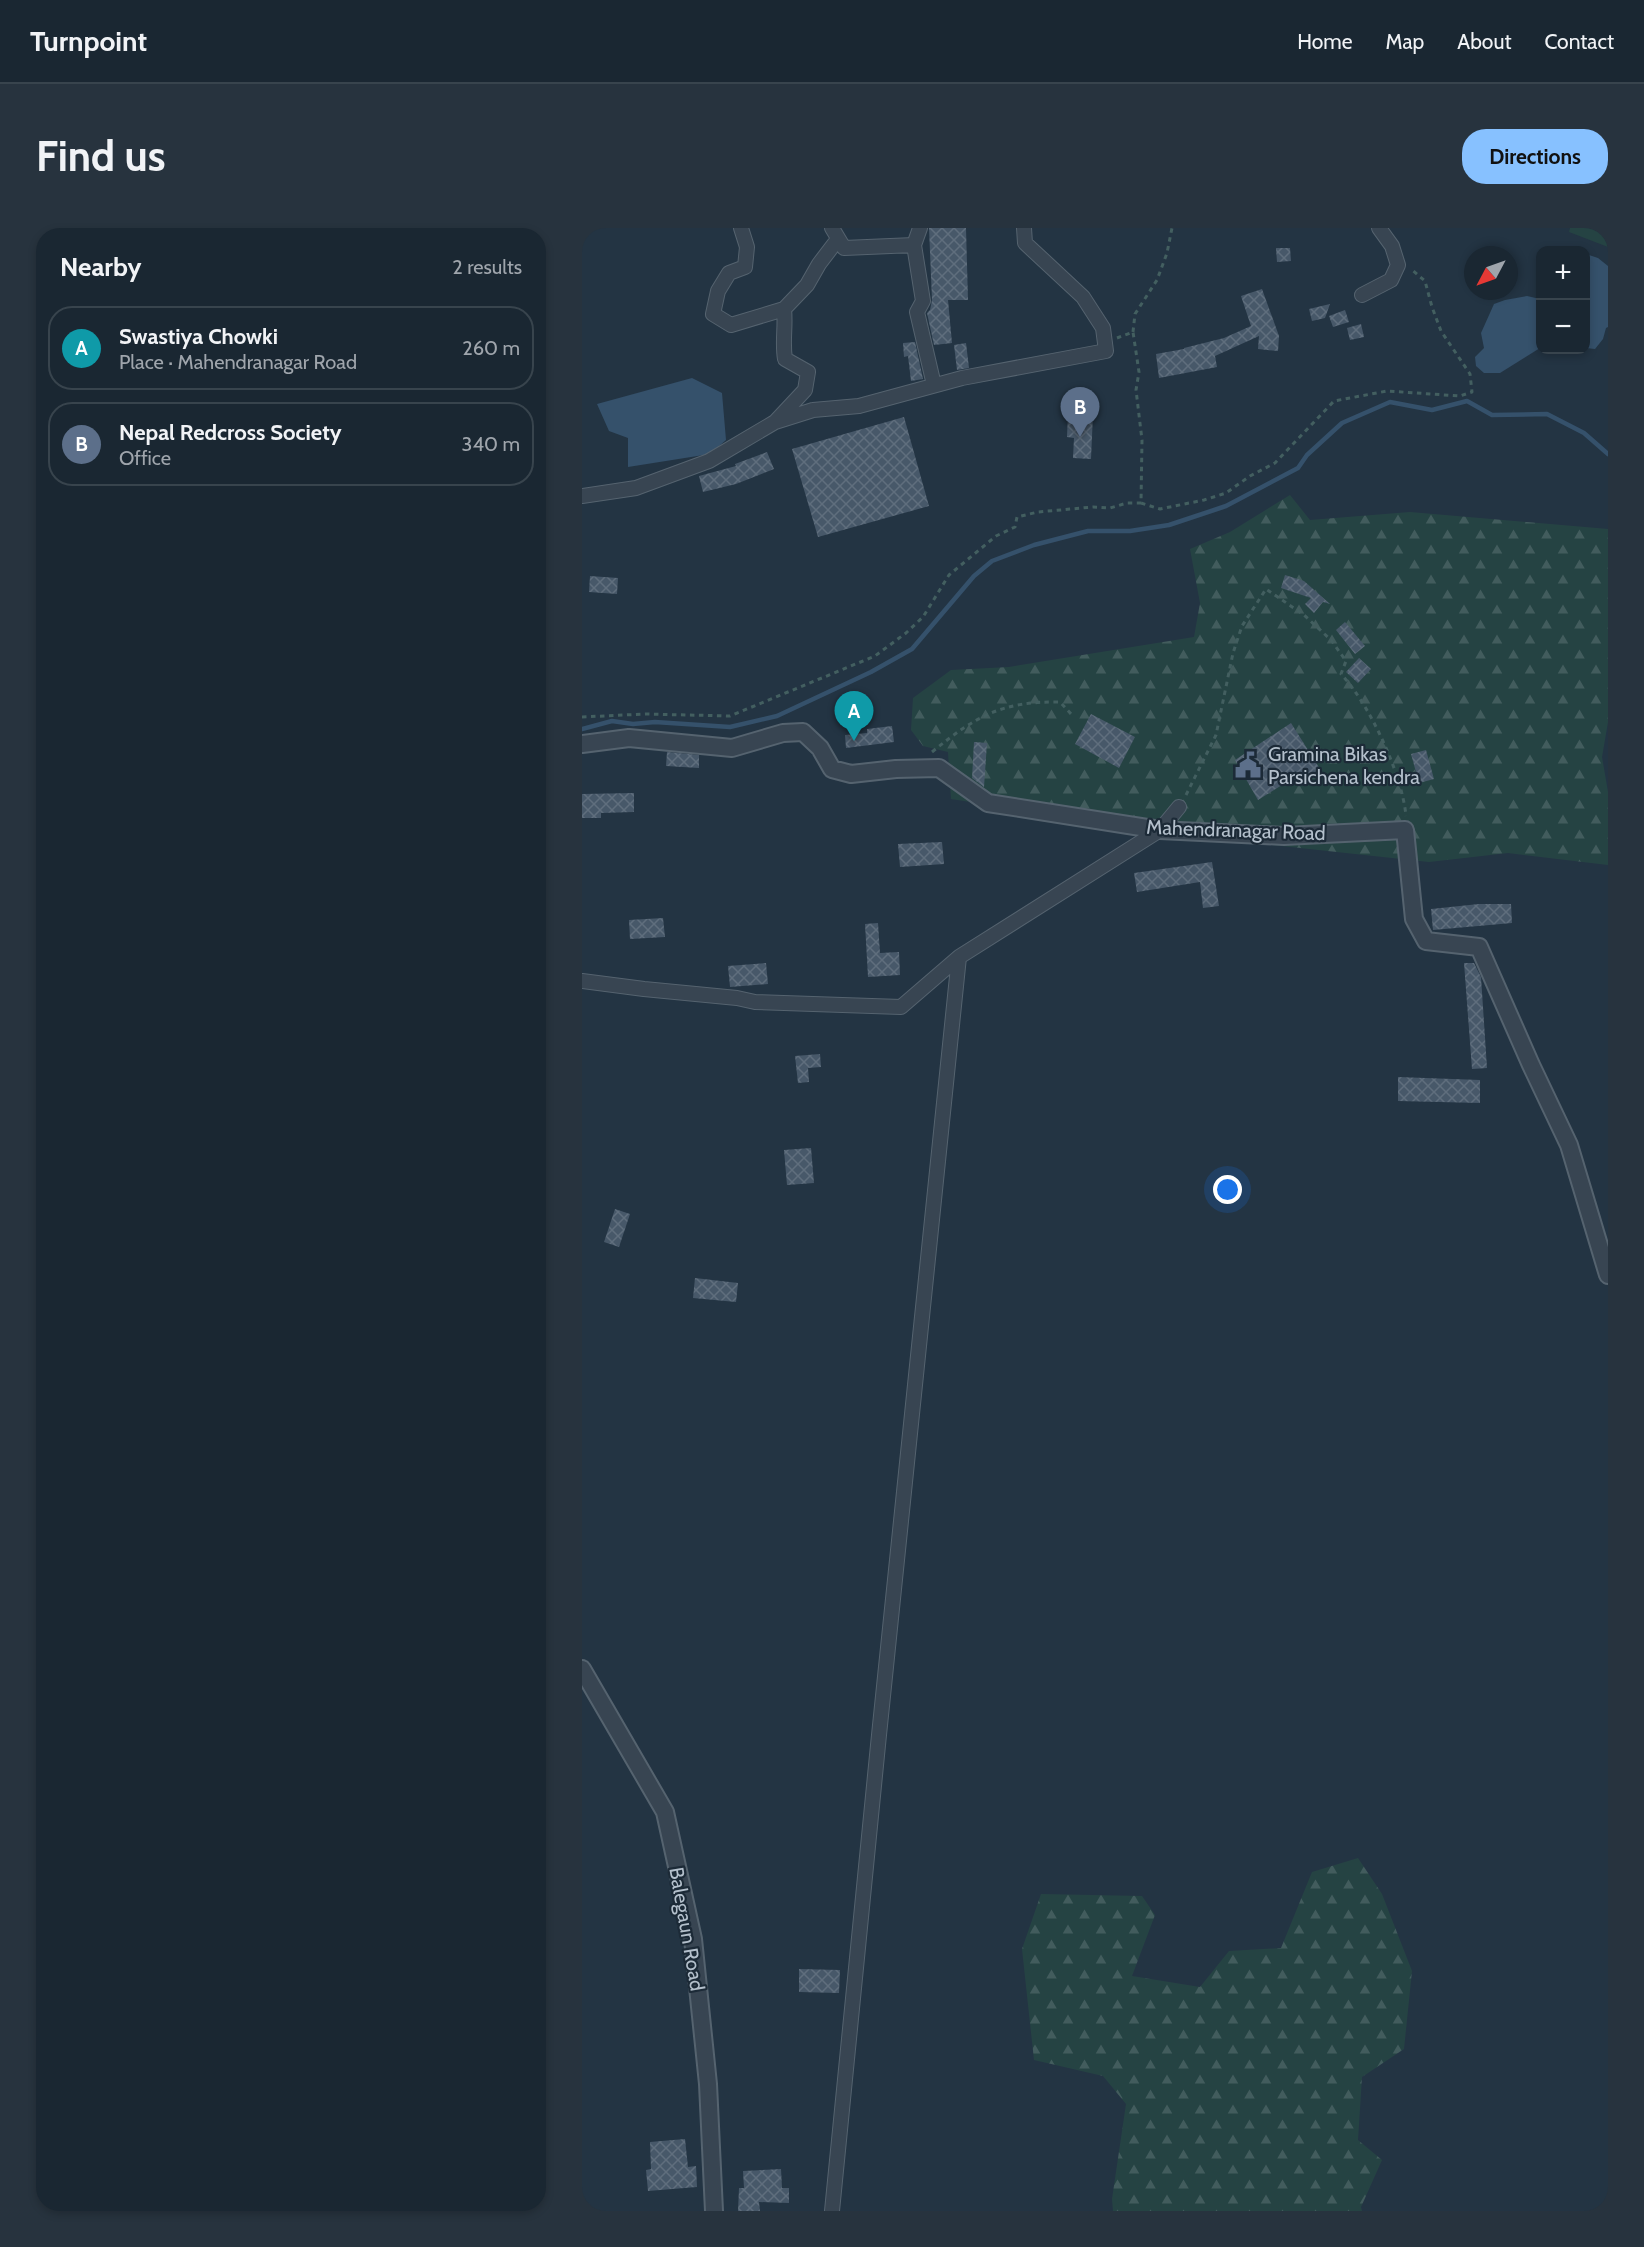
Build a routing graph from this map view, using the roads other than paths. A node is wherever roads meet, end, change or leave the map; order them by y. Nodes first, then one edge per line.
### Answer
1 (741, 228) edge
2 (920, 228) edge
3 (1024, 228) edge
4 (1379, 228) edge
5 (835, 233) edge
6 (914, 245) junction
7 (1362, 295) dead end
8 (784, 309) junction
9 (934, 386) junction
10 (775, 422) junction
11 (582, 496) edge
12 (582, 744) edge
13 (1179, 807) road end
14 (1160, 830) junction
15 (959, 957) junction
16 (582, 981) edge
17 (1608, 1275) edge
18 (582, 1670) edge
19 (714, 2211) edge
20 (832, 2211) edge

1 - 8 street
2 - 6 street
3 - 9 street
4 - 7 street
5 - 6 street
5 - 8 street
6 - 9 street
8 - 10 street
9 - 10 street
10 - 11 street
12 - 14 street, Mahendranagar Road
13 - 14 street
14 - 15 street
14 - 17 street, Mahendranagar Road
15 - 16 street
15 - 20 street
18 - 19 street, Balegaun Road

